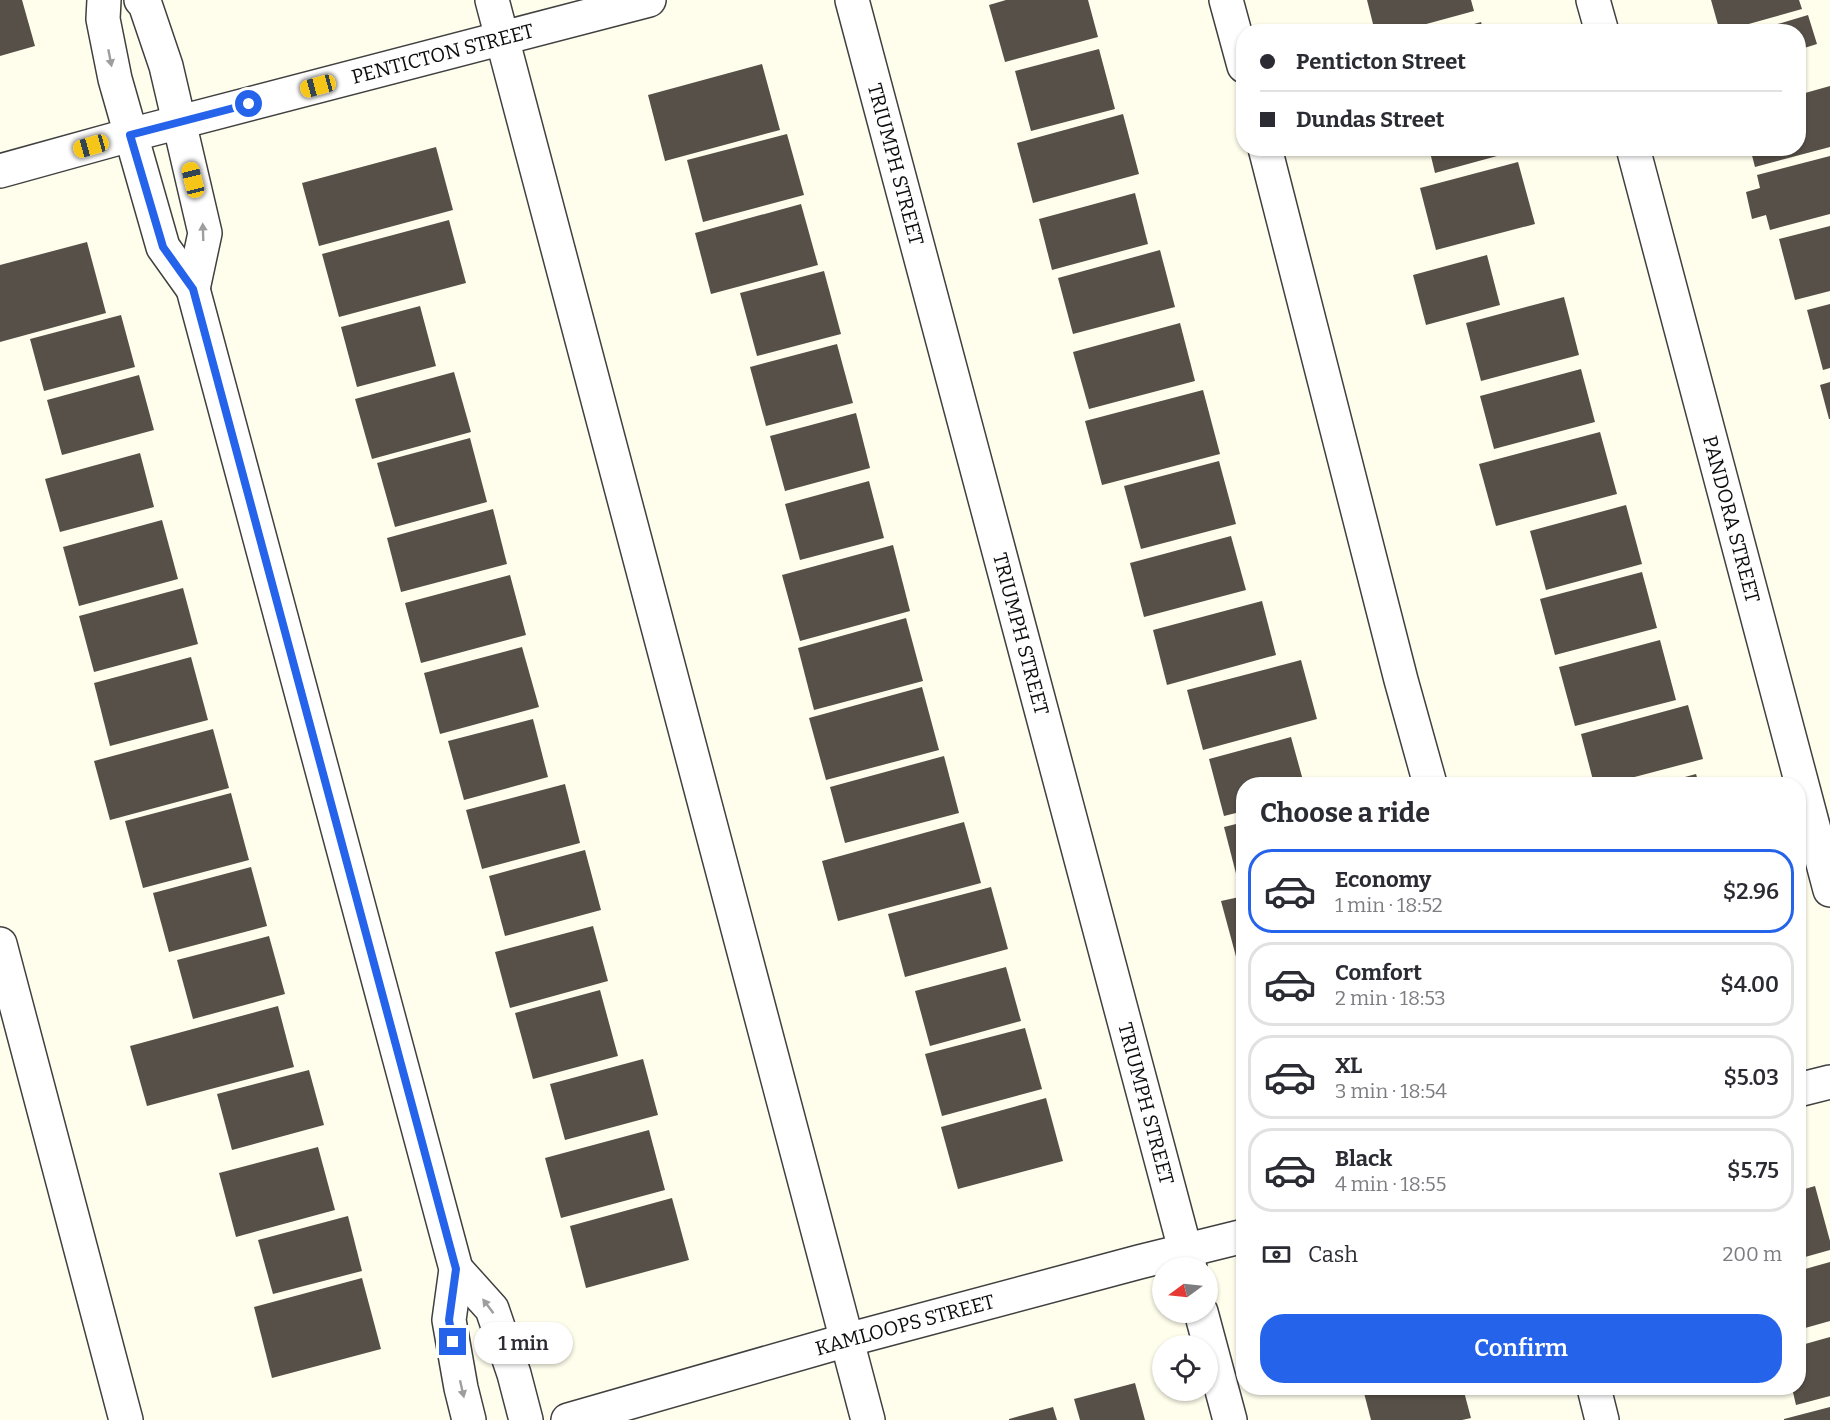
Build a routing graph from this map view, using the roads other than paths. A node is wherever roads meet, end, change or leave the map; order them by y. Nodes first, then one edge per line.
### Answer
1 (104, 0) edge
2 (141, 0) edge
3 (492, 0) edge
4 (649, 0) edge
5 (852, 0) edge
6 (1226, 0) edge
7 (1593, 0) edge
8 (1600, 24) edge
9 (1236, 37) edge
10 (501, 39) junction
11 (179, 122) junction
12 (130, 135) junction
13 (1267, 156) edge
14 (1635, 156) edge
15 (0, 171) edge
16 (193, 289) junction
17 (1428, 777) edge
18 (1800, 777) edge
19 (1806, 800) edge
20 (1830, 890) edge
21 (0, 944) edge
22 (1830, 1082) edge
23 (1806, 1087) edge
24 (1236, 1239) edge
25 (1186, 1257) edge
26 (1192, 1257) edge
27 (1152, 1267) edge
28 (456, 1269) junction
29 (1204, 1323) edge
30 (847, 1340) junction
31 (1596, 1395) edge
32 (126, 1420) edge
33 (469, 1420) edge
34 (526, 1420) edge
35 (567, 1420) edge
36 (868, 1420) edge
37 (1230, 1420) edge
38 (1602, 1420) edge

1 -> 12 street
2 - 11 street
3 - 10 street
4 - 10 street, PENTICTON STREET
5 - 25 street, TRIUMPH STREET
6 - 9 street
7 - 8 street
10 - 11 street, PENTICTON STREET
10 - 30 street
11 - 12 street, PENTICTON STREET
16 -> 11 street
12 - 15 street, PENTICTON STREET
12 - 16 street
13 - 17 street
14 - 18 street, PANDORA STREET
16 - 28 street
19 - 20 street, PANDORA STREET
21 - 32 street
22 - 23 street
24 - 26 street, KAMLOOPS STREET
27 - 30 street, KAMLOOPS STREET
28 -> 33 street
34 -> 28 street
29 - 37 street
30 - 35 street, KAMLOOPS STREET
30 - 36 street
31 - 38 street

